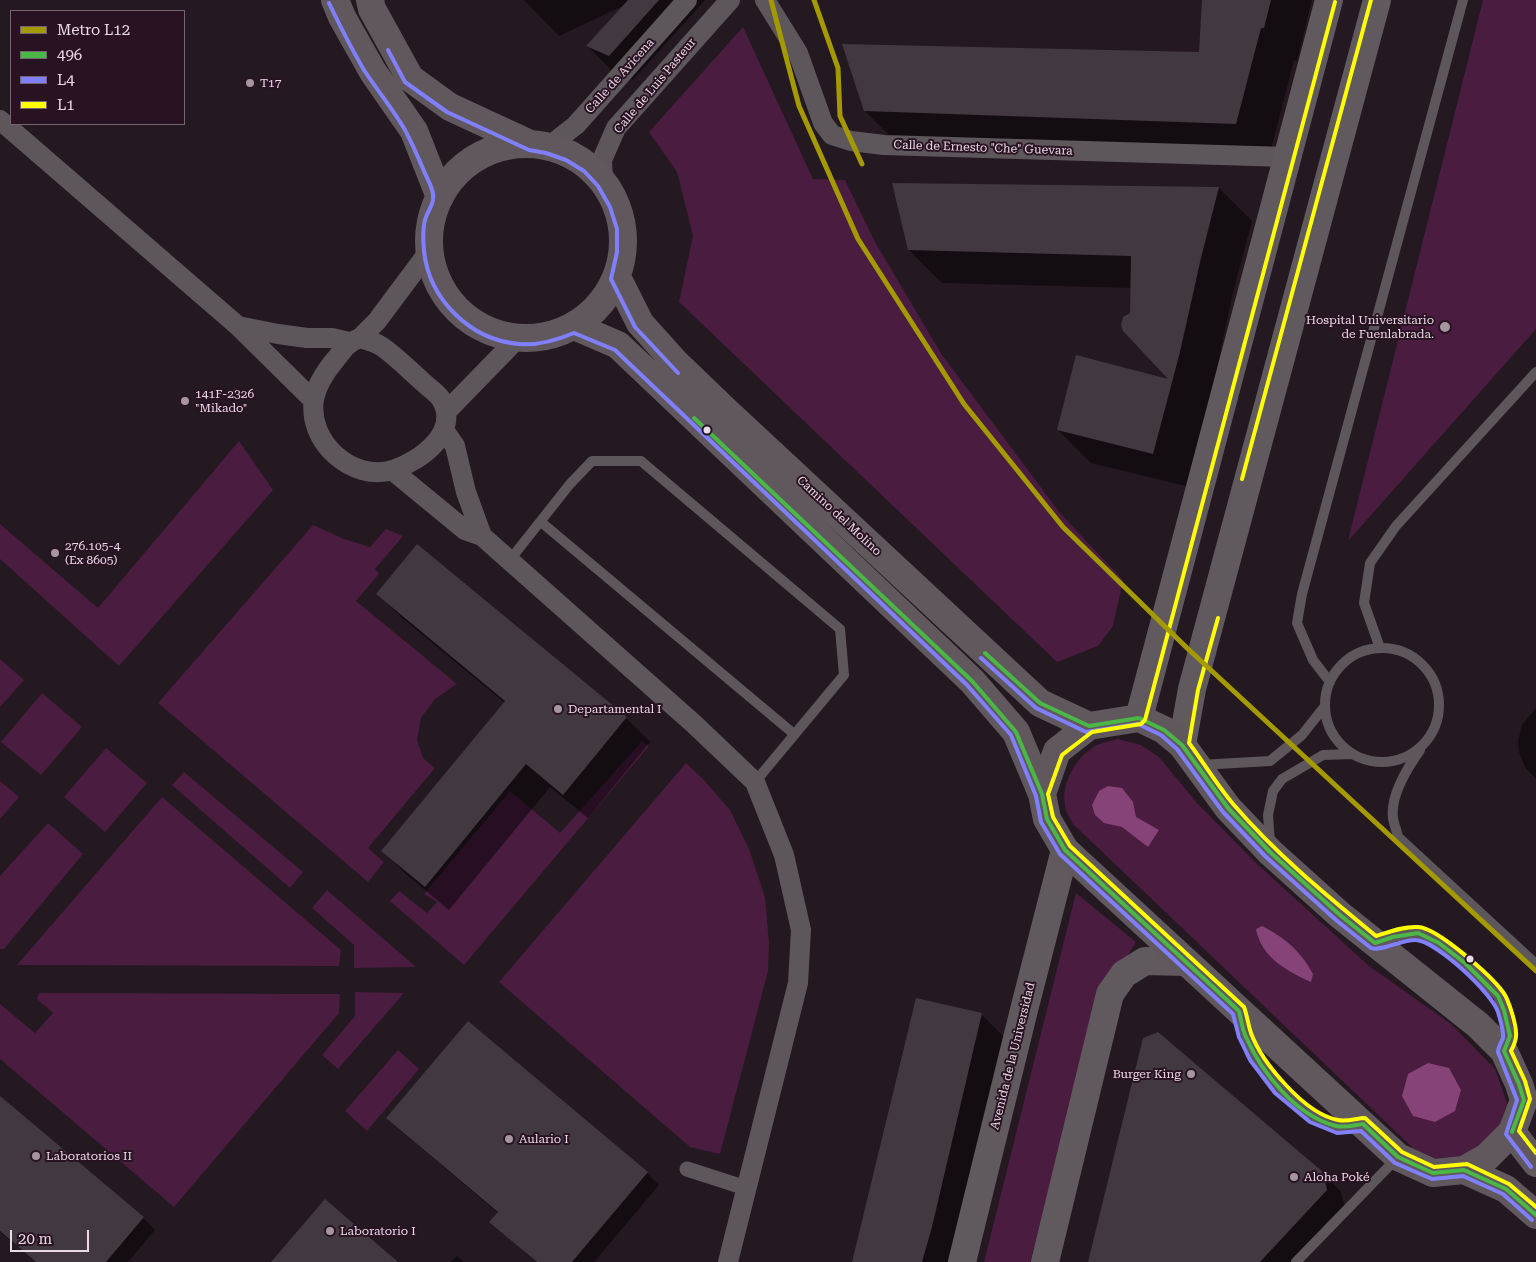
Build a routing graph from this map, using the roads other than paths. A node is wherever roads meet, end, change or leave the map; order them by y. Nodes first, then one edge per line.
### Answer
1 (335, 0) edge
2 (370, 0) edge
3 (687, 0) edge
4 (730, 0) edge
5 (765, 0) edge
6 (1329, 0) edge
7 (1377, 0) edge
8 (1463, 0) edge
9 (0, 120) edge
10 (540, 145) junction
11 (1287, 157) junction
12 (603, 182) junction
13 (440, 197) junction
14 (430, 250) junction
15 (617, 277) junction
16 (238, 326) junction
17 (574, 326) junction
18 (518, 338) junction
19 (354, 340) junction
20 (1536, 372) edge
21 (314, 401) junction
22 (445, 421) junction
23 (392, 470) junction
24 (541, 522) junction
25 (482, 536) junction
26 (509, 561) junction
27 (1380, 648) junction
28 (1330, 682) junction
29 (1325, 706) junction
30 (1139, 718) junction
31 (1088, 726) junction
32 (794, 734) junction
33 (1421, 748) junction
34 (1353, 754) junction
35 (1190, 755) junction
36 (755, 782) junction
37 (1042, 794) junction
38 (1065, 850) junction
39 (1270, 852) junction
40 (1375, 943) junction
41 (1186, 962) junction
42 (1536, 964) edge
43 (1504, 1051) junction
44 (1512, 1132) junction
45 (1398, 1157) junction
46 (1536, 1163) edge
47 (687, 1169) dead end
48 (1464, 1170) junction
49 (746, 1188) junction
50 (1536, 1215) edge
51 (728, 1262) edge
52 (962, 1262) edge
53 (1045, 1262) edge
54 (1296, 1262) edge

1 - 13 main road
2 - 10 main road
3 - 10 street, Calle de Avicena
4 - 12 street, Calle de Luis Pasteur
5 - 11 street, Calle de Ernesto "Che" Guevara
6 - 11 main road
7 - 35 main road
8 - 28 lane
9 - 16 street
10 - 12 main road
10 - 13 main road
11 - 30 main road
12 - 15 main road
13 - 14 main road
14 - 18 main road
14 - 19 street
15 - 17 main road
15 - 31 main road, Camino del Molino
16 - 19 street
16 - 21 street
17 - 18 main road
17 - 37 main road
18 - 22 street
19 - 21 street
19 - 22 street
20 - 27 lane
21 - 23 street
22 - 23 street
22 - 25 street
23 - 25 street
24 - 26 lane
24 - 32 lane
24 - 32 lane
25 - 26 street
26 - 36 street
27 - 28 lane
27 - 33 lane
28 - 29 lane
29 - 34 lane
29 - 35 lane
30 - 31 main road
30 - 35 main road
31 - 37 main road
32 - 36 lane
33 - 34 lane
33 - 42 lane
34 - 39 lane
35 - 39 main road
36 - 49 street
37 - 38 main road
38 - 41 main road
38 - 52 main road, Avenida de la Universidad
39 - 40 main road
40 - 43 main road
40 - 43 lane
41 - 45 main road
41 - 53 main road
43 - 44 main road
44 - 46 main road
44 - 48 main road
45 - 48 main road
45 - 54 lane
47 - 49 street
48 - 50 main road
49 - 51 street

